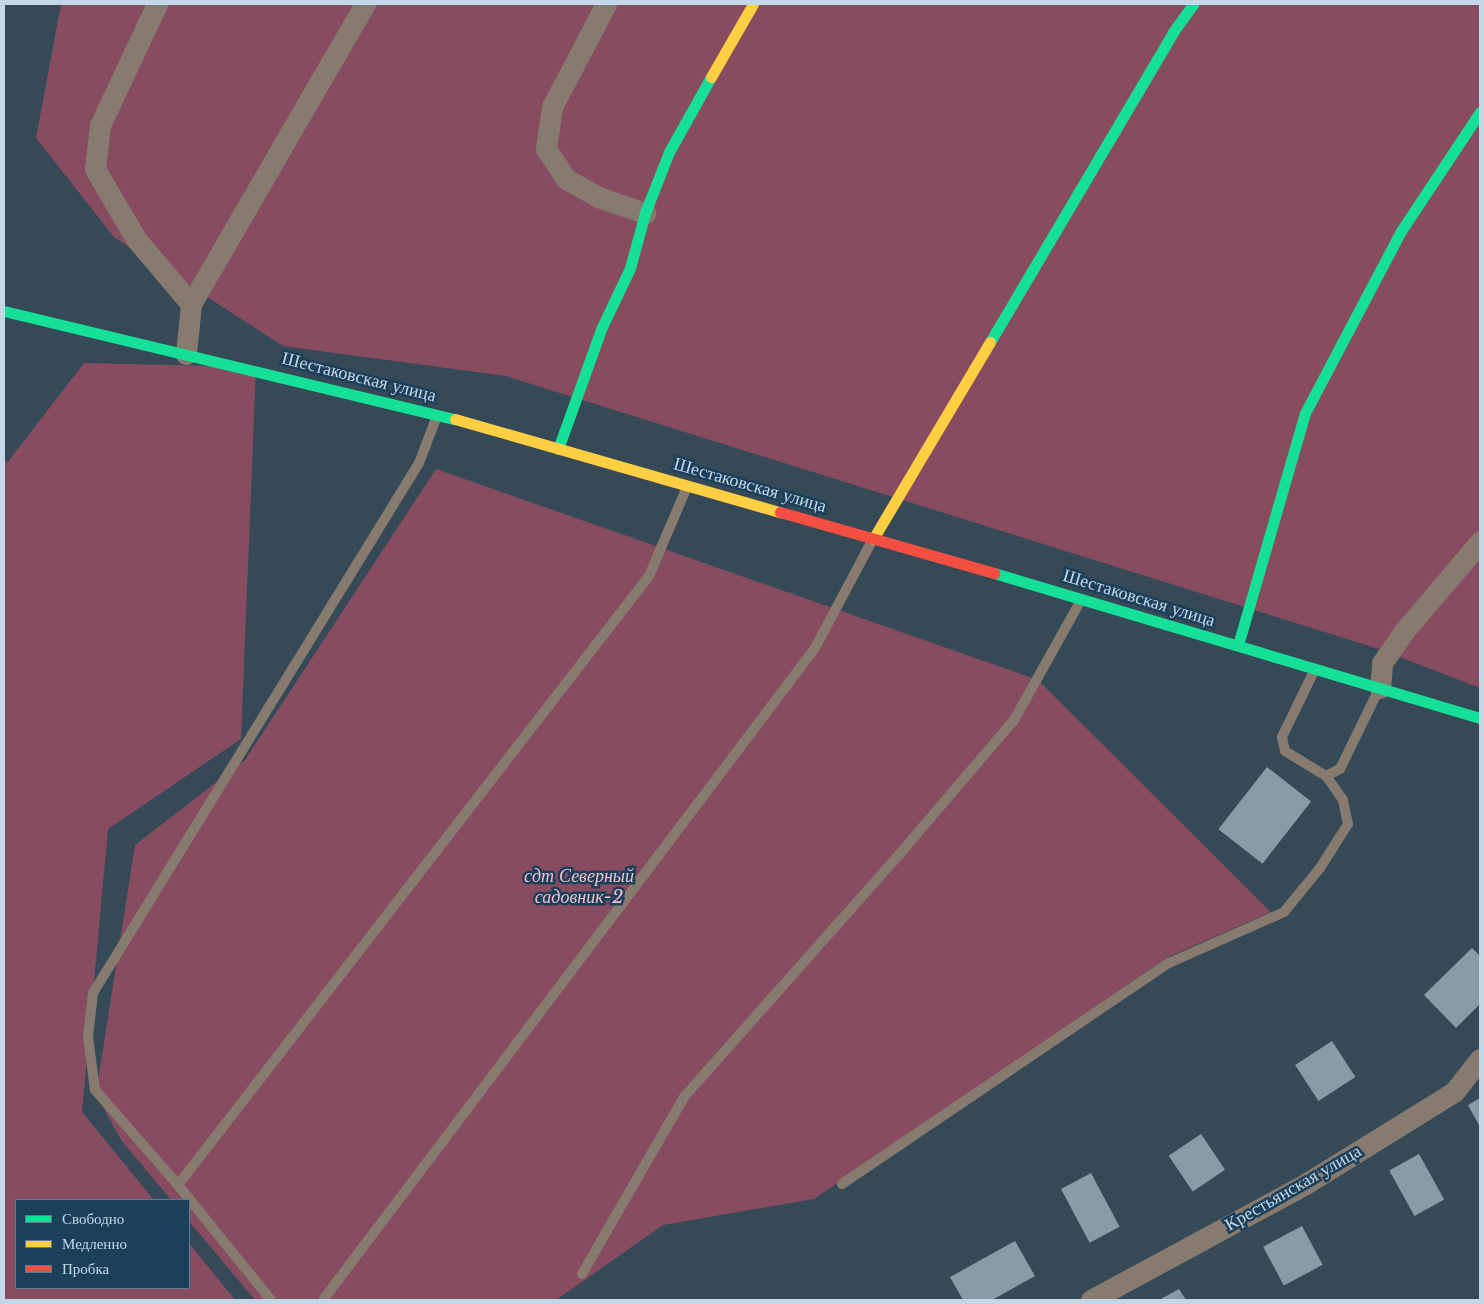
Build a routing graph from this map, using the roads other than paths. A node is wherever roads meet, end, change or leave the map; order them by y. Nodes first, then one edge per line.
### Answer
1 (157, 4) edge
2 (365, 4) edge
3 (606, 4) edge
4 (753, 4) edge
5 (1193, 4) edge
6 (1480, 112) edge
7 (645, 213) junction
8 (191, 304) junction
9 (4, 311) edge
10 (186, 354) junction
11 (438, 414) junction
12 (558, 449) junction
13 (687, 486) junction
14 (874, 539) junction
15 (1480, 542) edge
16 (1082, 599) junction
17 (1238, 645) junction
18 (1315, 668) junction
19 (1380, 688) junction
20 (1480, 718) edge
21 (1326, 776) junction
22 (1480, 1059) edge
23 (842, 1184) dead end
24 (178, 1185) junction
25 (189, 1199) edge
26 (190, 1200) edge
27 (582, 1274) dead end
28 (271, 1300) edge
29 (323, 1300) edge
30 (1091, 1300) edge

1 - 8 street
2 - 8 street
3 - 7 street
4 - 7 street
5 - 14 street
6 - 17 street
7 - 12 street
8 - 10 street
9 - 10 street, Шестаковская улица
10 - 11 street, Шестаковская улица
11 - 12 street, Шестаковская улица
11 - 24 lane
12 - 13 street, Шестаковская улица
13 - 14 street, Шестаковская улица
13 - 24 lane
14 - 16 street, Шестаковская улица
14 - 29 lane
15 - 19 street
16 - 17 street, Шестаковская улица
16 - 27 lane
17 - 18 street, Шестаковская улица
18 - 19 street, Шестаковская улица
18 - 21 lane
19 - 20 street, Шестаковская улица
19 - 21 lane
21 - 23 lane
22 - 30 street, Крестьянская улица
24 - 25 lane
26 - 28 lane

